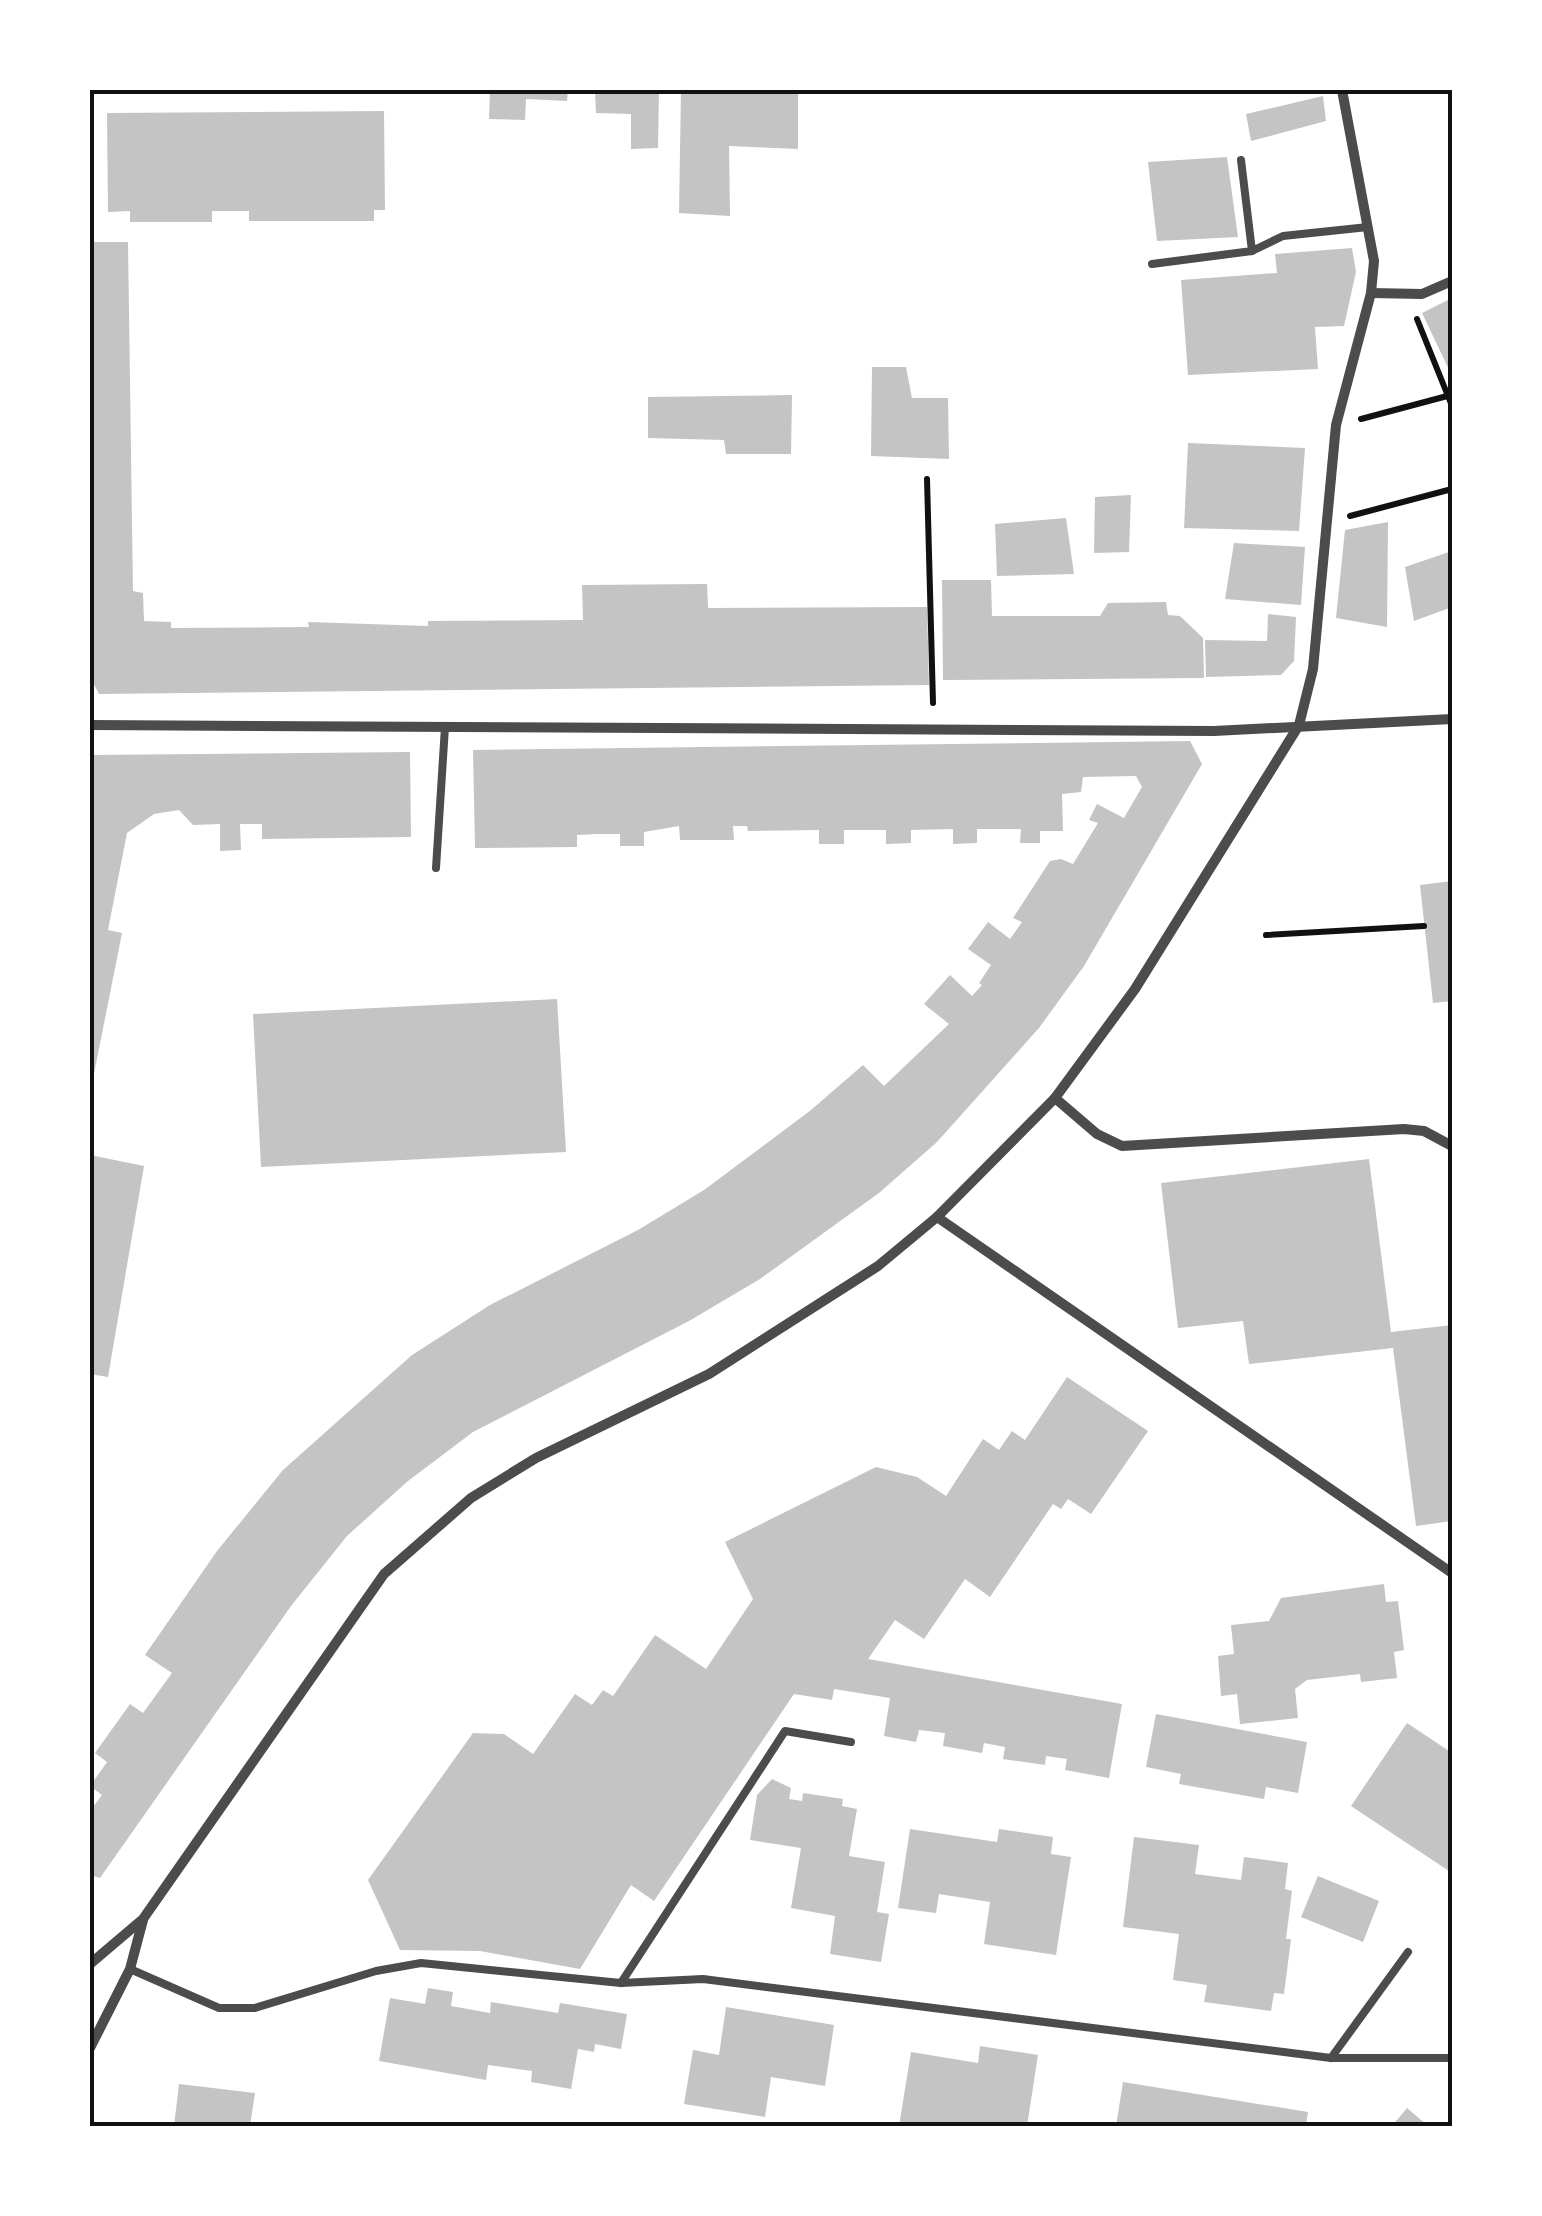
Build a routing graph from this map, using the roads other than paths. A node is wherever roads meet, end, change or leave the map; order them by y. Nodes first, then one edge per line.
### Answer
1 (1342, 90) edge
2 (1241, 160) dead end
3 (1371, 226) junction
4 (1252, 251) junction
5 (1152, 264) dead end
6 (1452, 282) edge
7 (1371, 294) junction
8 (1452, 719) edge
9 (1299, 725) junction
10 (90, 726) edge
11 (445, 727) junction
12 (436, 868) dead end
13 (1055, 1098) junction
14 (1452, 1146) edge
15 (937, 1217) junction
16 (1452, 1573) edge
17 (852, 1742) dead end
18 (143, 1918) junction
19 (1408, 1952) dead end
20 (90, 1964) edge
21 (130, 1969) junction
22 (621, 1984) junction
23 (91, 2042) edge
24 (1331, 2058) junction
25 (1452, 2058) edge

1 - 3 street
2 - 4 lane
3 - 4 lane
3 - 7 street
4 - 5 lane
6 - 7 street
7 - 9 street
8 - 9 street
9 - 11 street
9 - 13 street
10 - 11 street
11 - 12 lane
13 - 14 street
13 - 15 street
15 - 16 street
15 - 18 street
17 - 22 lane
18 - 20 street
18 - 21 street
19 - 24 lane
21 - 22 lane
21 - 23 street
22 - 24 lane
24 - 25 lane

